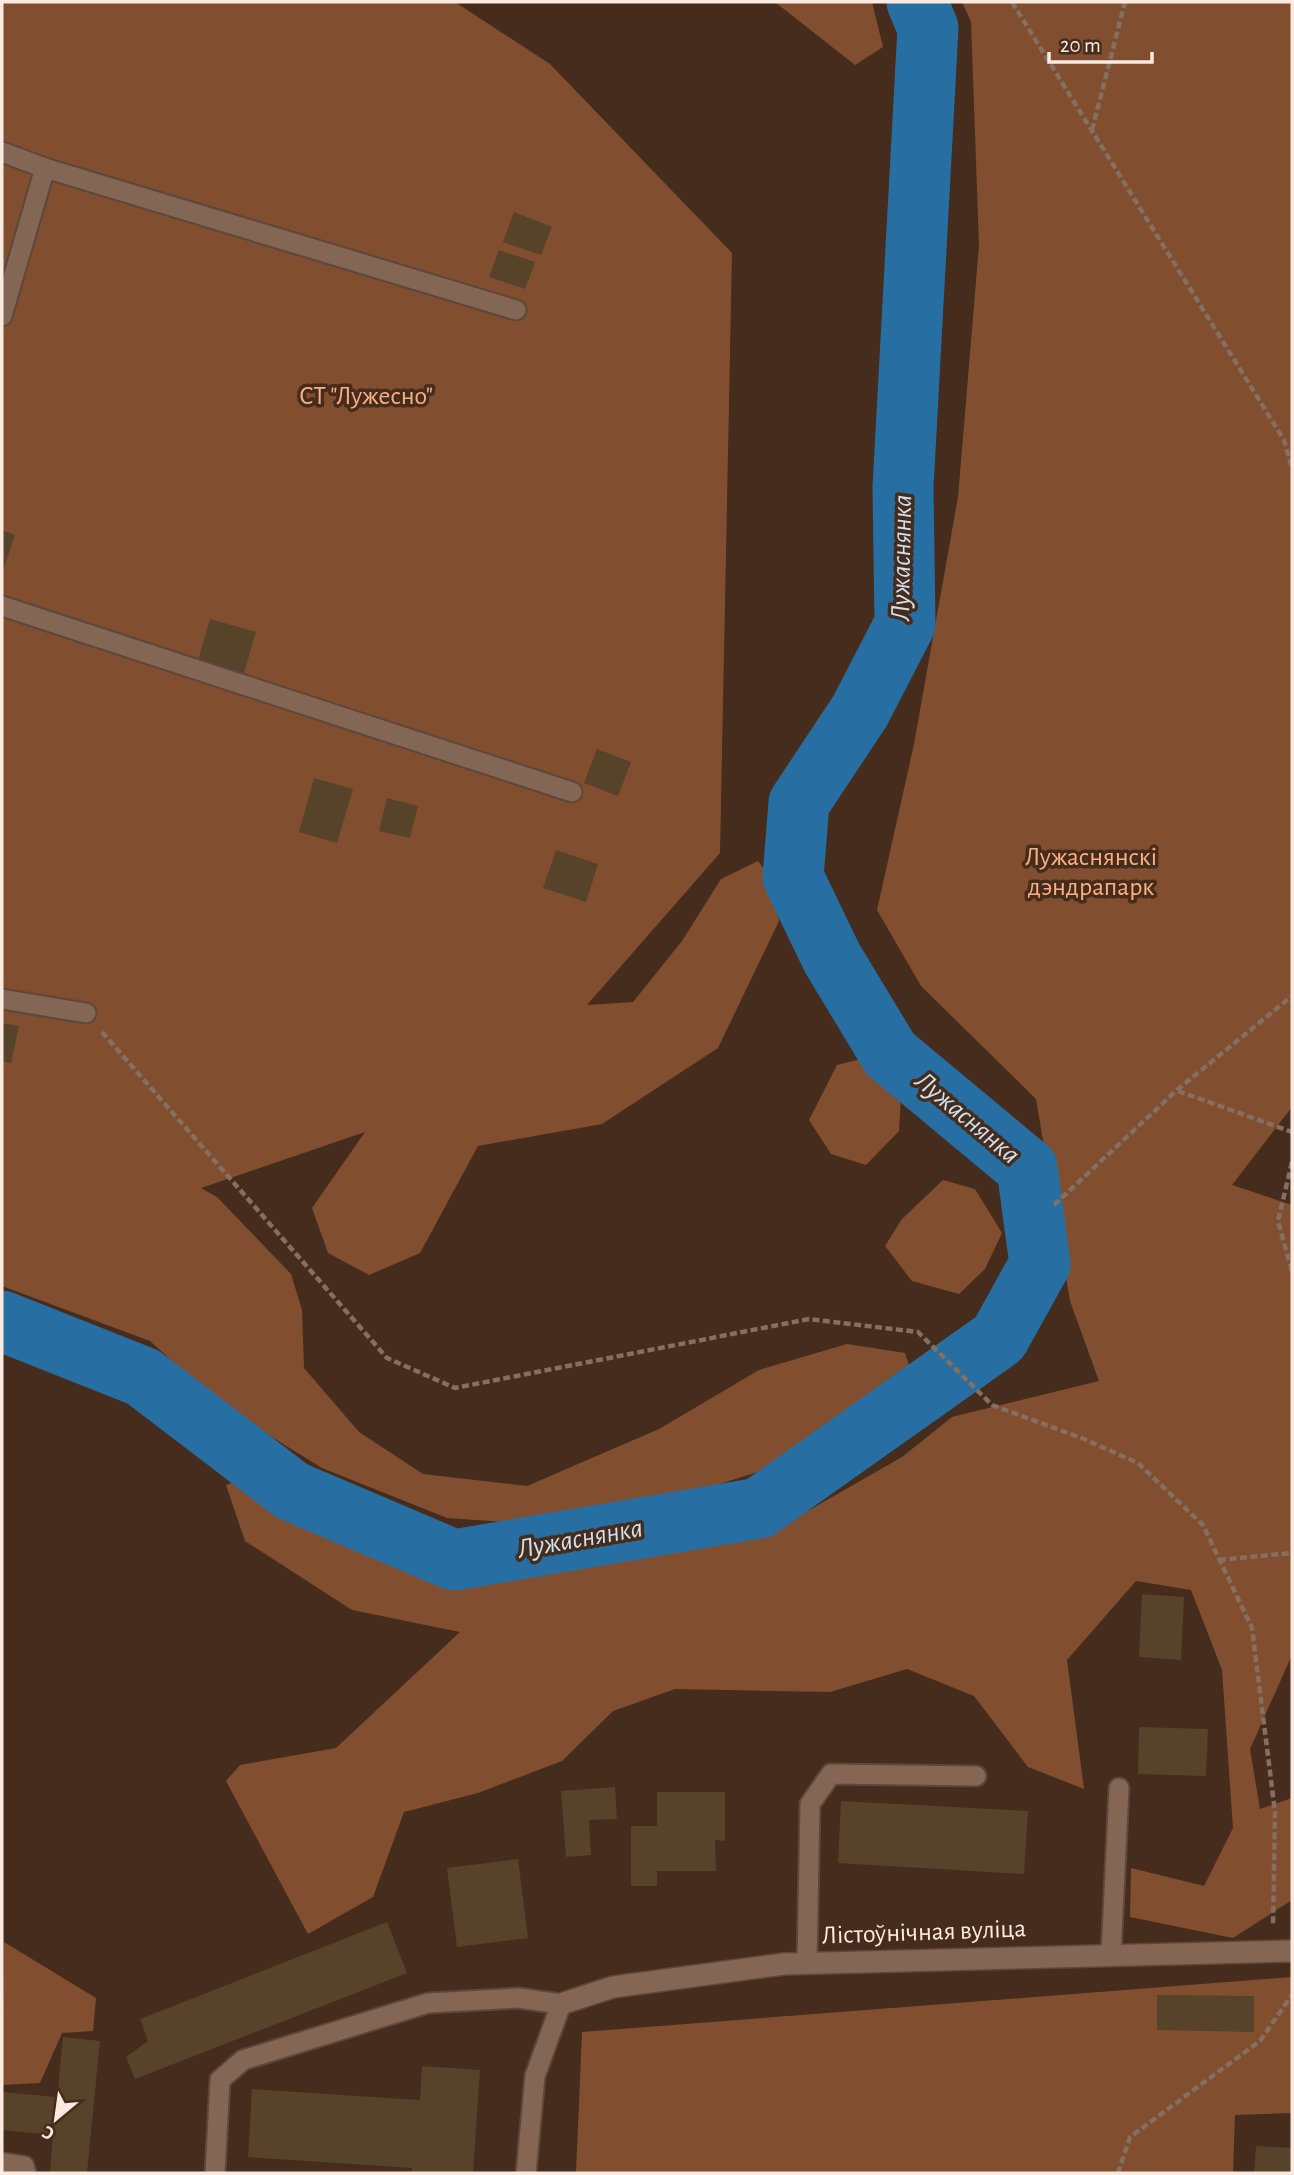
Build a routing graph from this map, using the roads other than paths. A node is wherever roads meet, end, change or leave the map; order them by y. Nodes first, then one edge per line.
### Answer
1 (2, 152) edge
2 (45, 168) junction
3 (516, 310) dead end
4 (2, 316) edge
5 (2, 606) edge
6 (572, 792) dead end
7 (2, 999) edge
8 (86, 1013) road end
9 (976, 1776) dead end
10 (1119, 1788) dead end
11 (1282, 1951) edge
12 (1111, 1955) junction
13 (807, 1964) junction
14 (561, 2004) junction
15 (2, 2166) edge
16 (26, 2173) edge
17 (215, 2173) edge
18 (526, 2173) edge

1 - 2 lane
2 - 3 lane
2 - 4 lane
5 - 6 lane
7 - 8 lane
9 - 13 lane
10 - 12 lane
11 - 12 street, Лістоўнічная вуліца
12 - 13 street, Лістоўнічная вуліца
13 - 14 street, Лістоўнічная вуліца
14 - 17 lane
14 - 18 lane
15 - 16 lane

